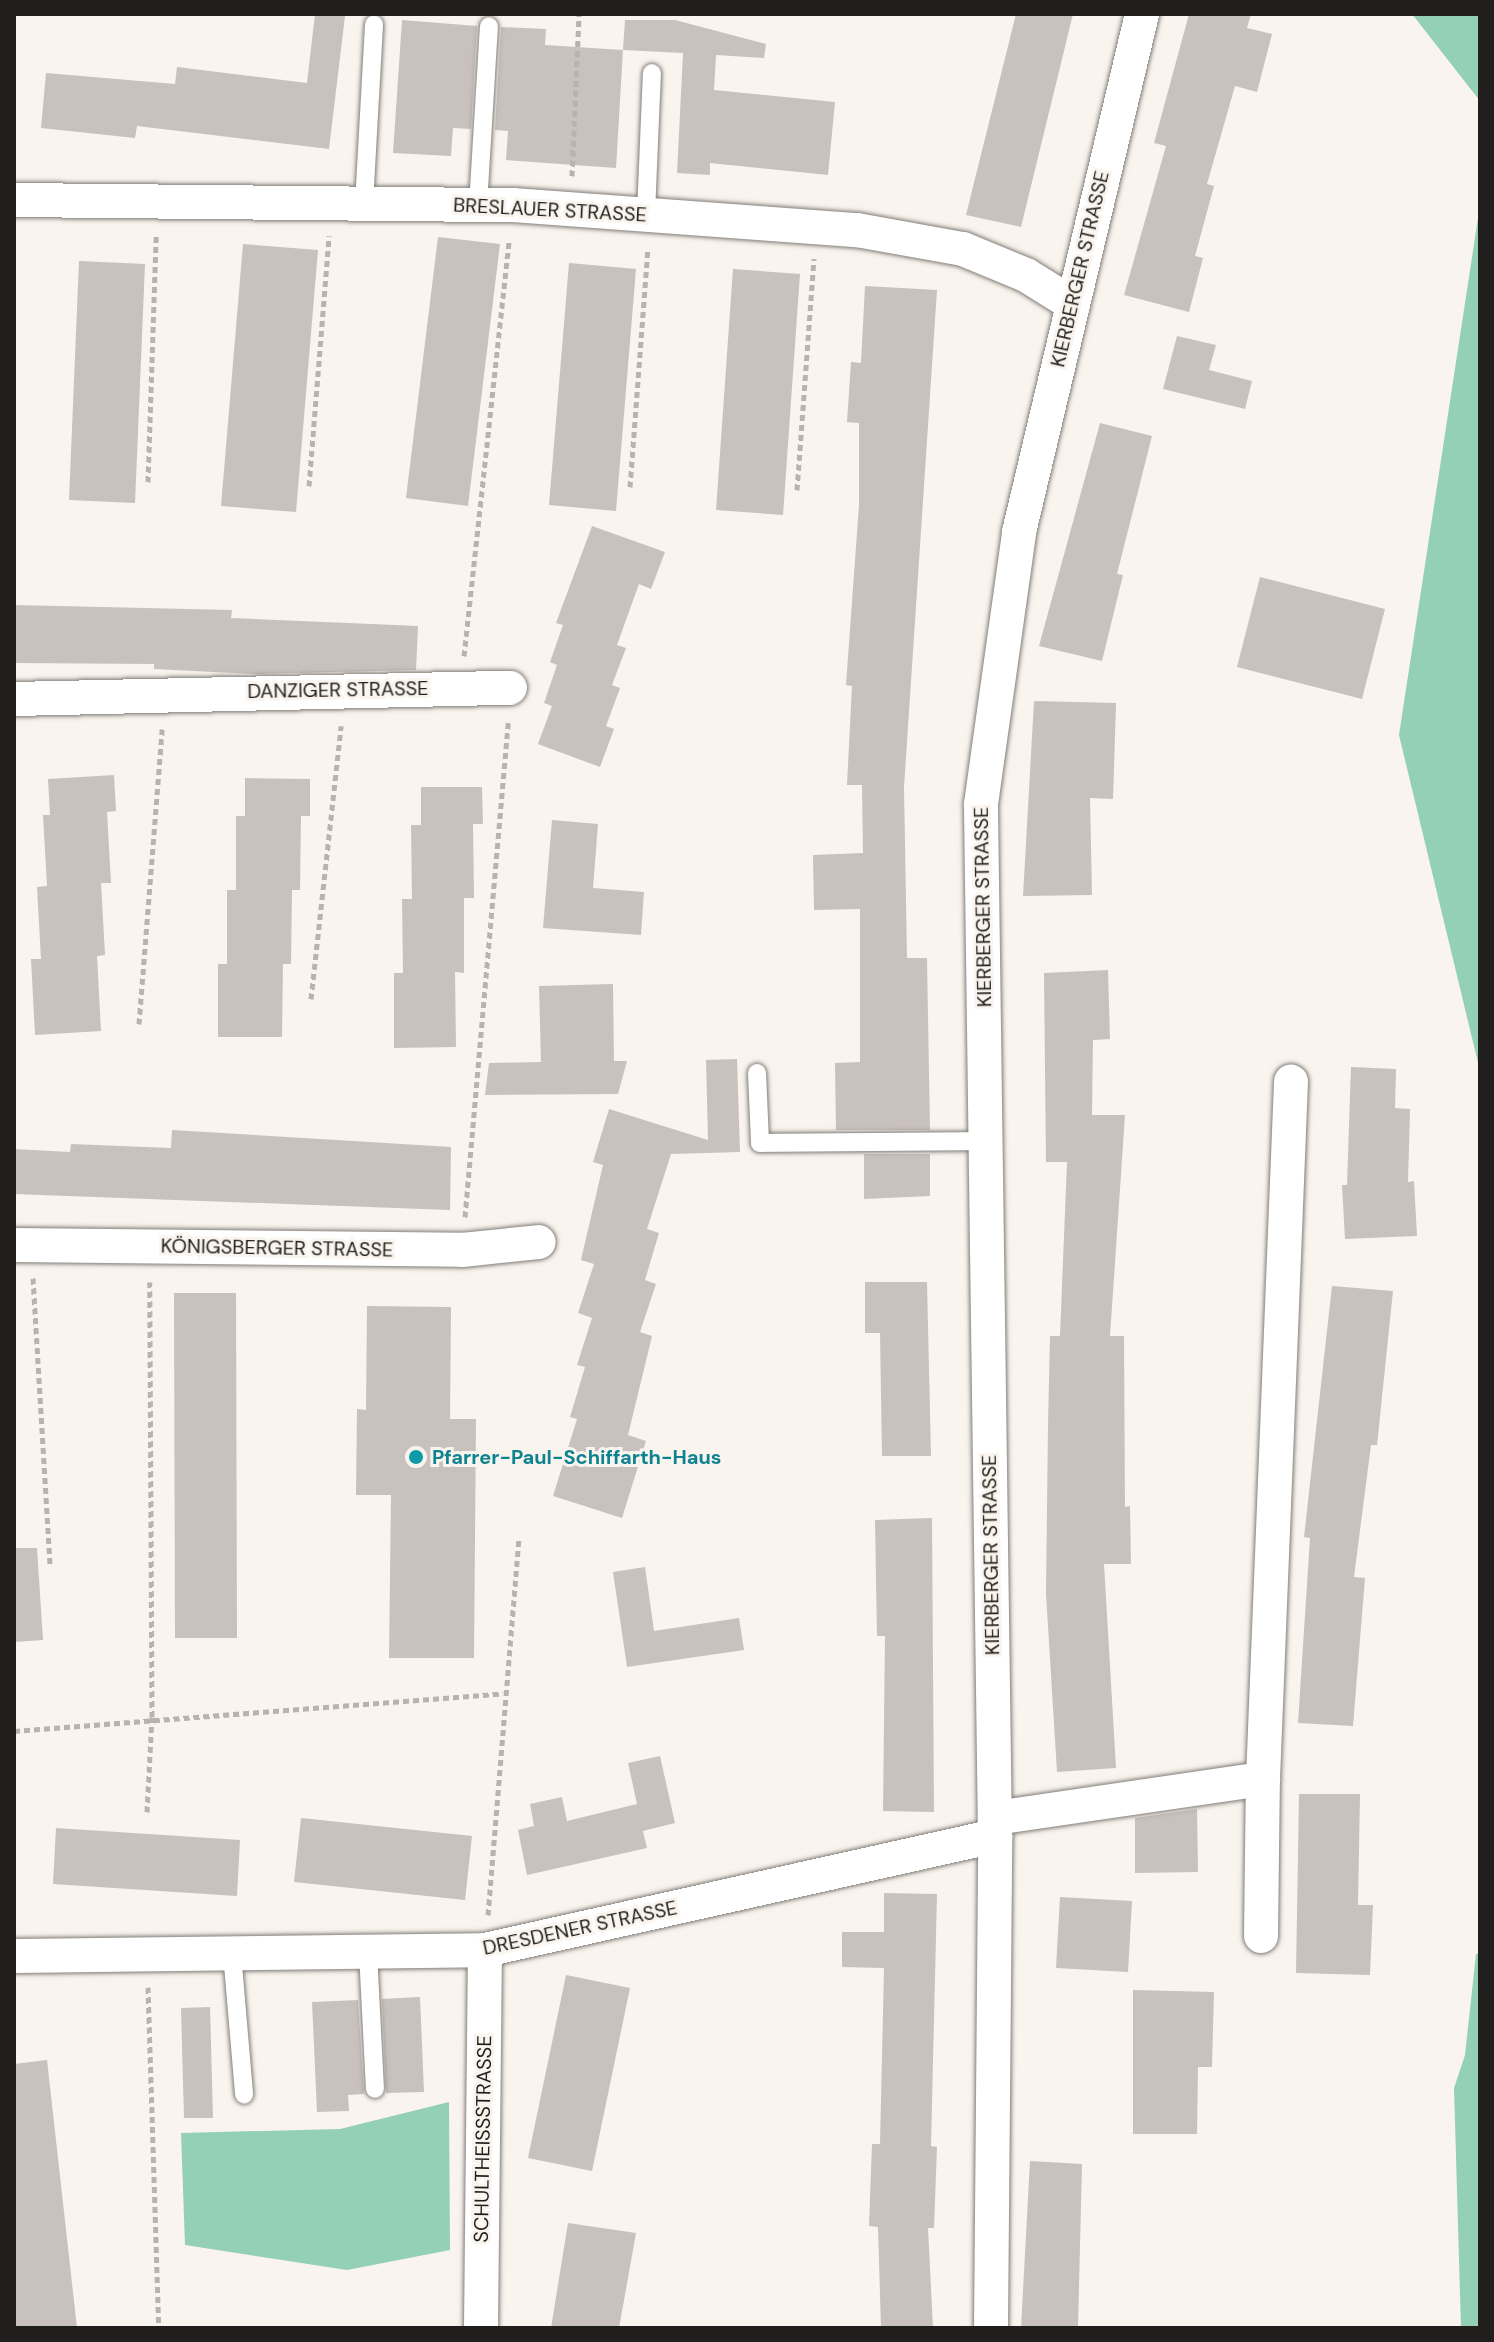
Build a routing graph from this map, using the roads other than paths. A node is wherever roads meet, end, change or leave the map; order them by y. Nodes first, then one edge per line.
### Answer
1 (1142, 14) edge
2 (374, 24) dead end
3 (489, 26) dead end
4 (652, 73) dead end
5 (14, 200) edge
6 (348, 204) junction
7 (478, 205) junction
8 (648, 214) junction
9 (1071, 303) junction
10 (510, 688) road end
11 (14, 699) edge
12 (757, 1073) dead end
13 (1291, 1082) dead end
14 (985, 1141) junction
15 (539, 1242) dead end
16 (22, 1245) edge
17 (1263, 1779) junction
18 (995, 1827) junction
19 (1261, 1936) dead end
20 (485, 1950) junction
21 (368, 1952) junction
22 (232, 1953) junction
23 (14, 1956) edge
24 (375, 2089) dead end
25 (244, 2094) dead end
26 (481, 2328) edge
27 (991, 2328) edge

1 - 9 street, KIERBERGER STRASSE
2 - 6 lane
3 - 7 lane
4 - 8 lane
5 - 6 street, BRESLAUER STRASSE
6 - 7 street, BRESLAUER STRASSE
7 - 8 street, BRESLAUER STRASSE
8 - 9 street, BRESLAUER STRASSE
9 - 14 street, KIERBERGER STRASSE
10 - 11 street, DANZIGER STRASSE
12 - 14 lane
13 - 17 street
14 - 18 street, KIERBERGER STRASSE
15 - 16 street, KÖNIGSBERGER STRASSE
17 - 18 street
17 - 19 street
18 - 20 street, DRESDENER STRASSE
18 - 27 street, KIERBERGER STRASSE
20 - 21 street, DRESDENER STRASSE
20 - 26 street, SCHULTHEISSSTRASSE
21 - 22 street, DRESDENER STRASSE
21 - 24 lane
22 - 23 street, DRESDENER STRASSE
22 - 25 lane

